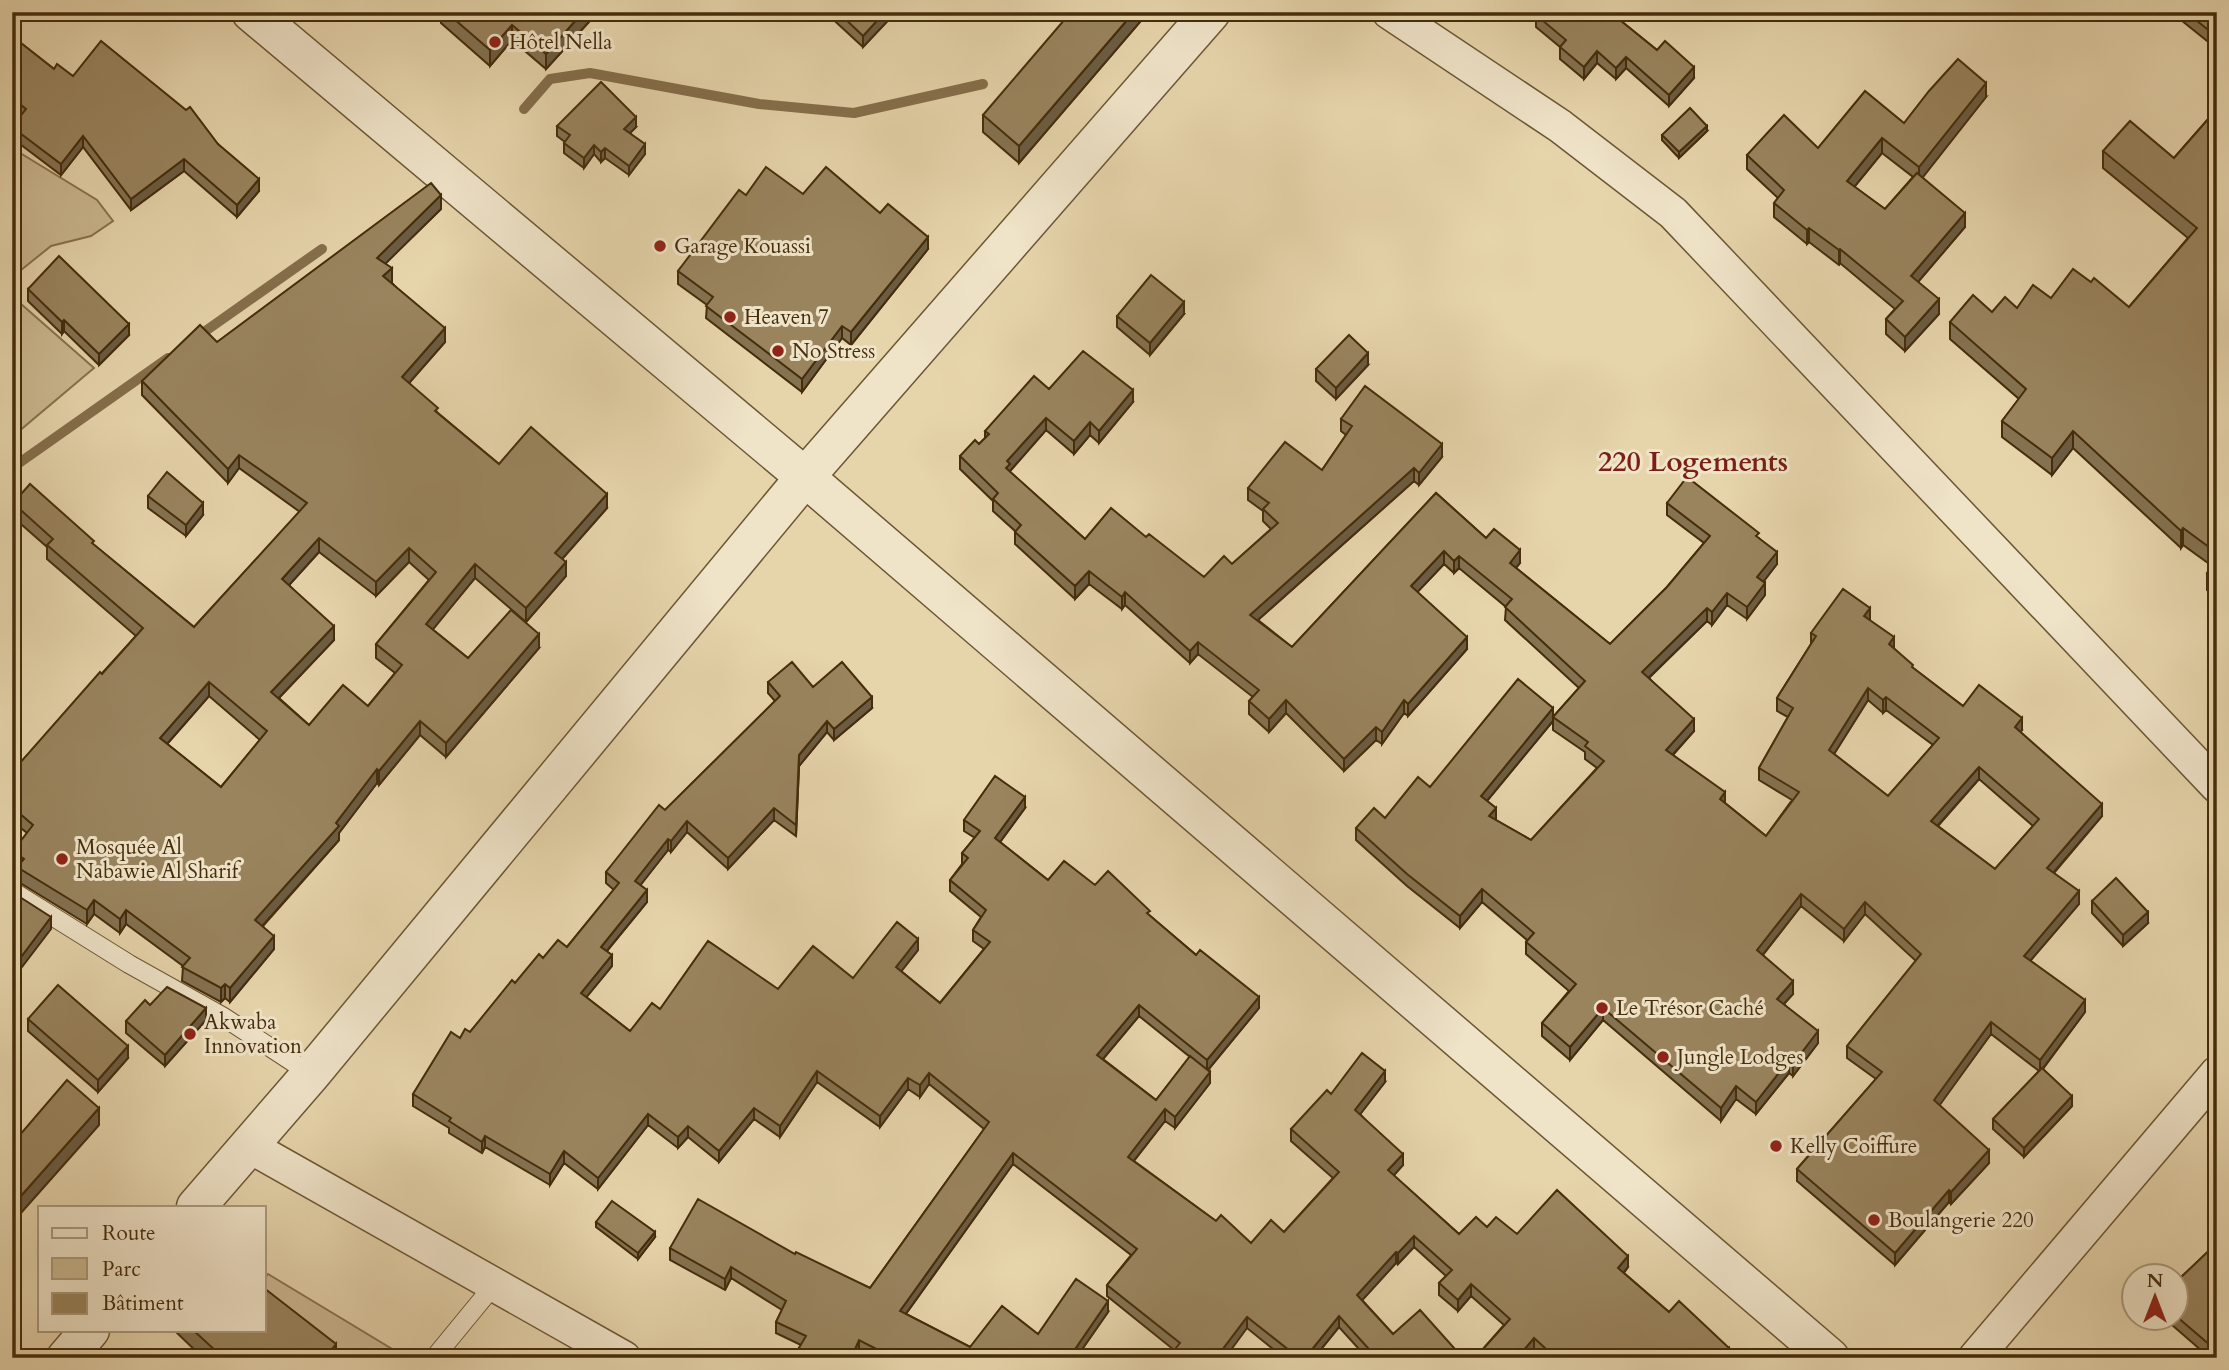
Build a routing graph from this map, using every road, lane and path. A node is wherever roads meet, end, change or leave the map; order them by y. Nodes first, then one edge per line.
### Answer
1 (251, 12) edge
2 (1211, 12) edge
3 (1389, 12) edge
4 (805, 477) junction
5 (2217, 786) edge
6 (12, 891) edge
7 (2217, 1073) edge
8 (311, 1074) junction
9 (249, 1146) junction
10 (197, 1206) edge
11 (494, 1284) junction
12 (88, 1332) edge
13 (66, 1358) edge
14 (434, 1358) edge
15 (624, 1358) edge
16 (1830, 1358) edge
17 (1975, 1358) edge

1 - 4 street
2 - 4 street
3 - 5 street
4 - 8 street
4 - 16 street
6 - 8 lane
7 - 17 street
8 - 9 street
9 - 10 street
9 - 11 street
11 - 14 lane
11 - 15 street
12 - 13 street

